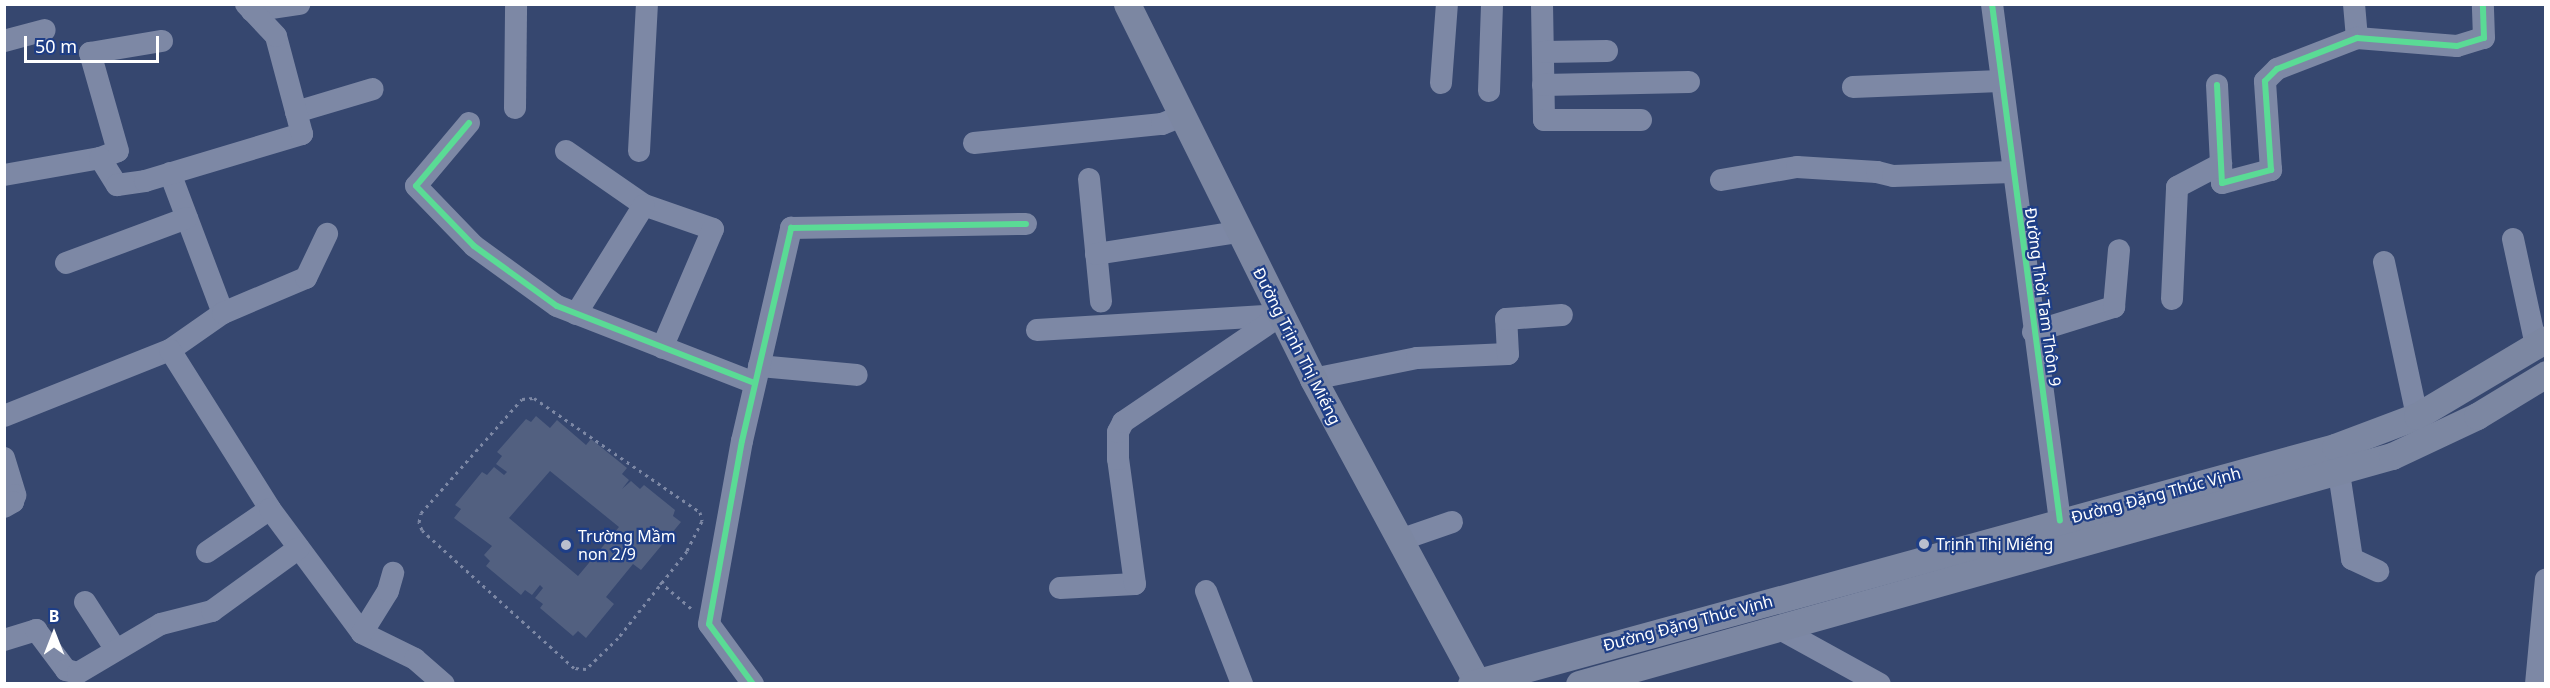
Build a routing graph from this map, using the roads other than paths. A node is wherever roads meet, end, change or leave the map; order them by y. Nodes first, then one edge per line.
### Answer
1 (299, 4) edge
2 (516, 4) edge
3 (647, 4) edge
4 (1127, 4) edge
5 (1447, 4) edge
6 (1492, 4) edge
7 (1542, 4) edge
8 (1992, 4) edge
9 (2354, 4) edge
10 (2483, 4) edge
11 (249, 8) edge
12 (45, 30) dead end
13 (2357, 38) junction
14 (4, 41) edge
15 (162, 41) dead end
16 (1607, 51) dead end
17 (1543, 52) junction
18 (2000, 81) junction
19 (1689, 82) dead end
20 (1441, 83) dead end
21 (1544, 85) junction
22 (2217, 85) dead end
23 (1853, 87) dead end
24 (373, 89) dead end
25 (1489, 91) dead end
26 (514, 108) dead end
27 (296, 112) junction
28 (1184, 115) junction
29 (1641, 120) dead end
30 (470, 123) dead end
31 (974, 143) dead end
32 (639, 150) dead end
33 (566, 151) dead end
34 (100, 158) junction
35 (2221, 164) junction
36 (2012, 172) junction
37 (170, 174) junction
38 (4, 175) edge
39 (1089, 179) dead end
40 (1721, 180) dead end
41 (644, 205) junction
42 (187, 218) junction
43 (1026, 224) dead end
44 (1238, 232) junction
45 (327, 234) dead end
46 (2512, 239) dead end
47 (2119, 250) dead end
48 (1096, 254) junction
49 (2384, 262) dead end
50 (66, 263) dead end
51 (2172, 299) dead end
52 (1101, 301) dead end
53 (223, 313) junction
54 (576, 314) junction
55 (1281, 315) junction
56 (1562, 315) dead end
57 (1037, 330) dead end
58 (2033, 332) junction
59 (2541, 342) edge
60 (662, 348) junction
61 (170, 350) junction
62 (2546, 374) edge
63 (757, 375) junction
64 (857, 375) dead end
65 (1313, 380) junction
66 (4, 416) edge
67 (2417, 416) junction
68 (4, 458) edge
69 (2339, 473) junction
70 (4, 507) edge
71 (270, 509) junction
72 (2060, 521) junction
73 (1452, 522) dead end
74 (1400, 540) junction
75 (299, 548) junction
76 (207, 552) dead end
77 (2378, 571) dead end
78 (393, 573) dead end
79 (2546, 579) edge
80 (1060, 588) dead end
81 (1206, 591) dead end
82 (85, 602) dead end
83 (1778, 627) junction
84 (363, 633) junction
85 (4, 640) edge
86 (116, 650) junction
87 (1475, 683) edge
88 (444, 684) edge
89 (753, 684) edge
90 (1242, 684) edge
91 (1579, 684) edge
92 (1880, 684) edge
93 (2536, 684) edge

1 - 11 street
2 - 26 street
3 - 32 street
4 - 28 main road, Đường Trịnh Thị Miếng
5 - 20 street
6 - 25 street
7 - 17 street
8 - 18 street, Đường Thời Tam Thôn 9
9 - 13 street
10 - 13 street
11 - 27 street
12 - 14 street
13 - 35 street
15 - 34 street
16 - 17 street
17 - 21 street
18 - 23 street
18 - 36 street, Đường Thời Tam Thôn 9
19 - 21 street
21 - 29 street
22 - 35 street
24 - 27 street
27 - 37 street
28 - 31 street
28 - 44 main road, Đường Trịnh Thị Miếng
30 - 54 street
33 - 41 street
34 - 37 street
34 - 38 street
35 - 51 street
36 - 40 street
36 - 58 street, Đường Thời Tam Thôn 9
37 - 42 street
39 - 48 street
41 - 54 street
41 - 60 street
42 - 50 street
42 - 53 street
43 - 63 street
44 - 48 street
44 - 55 main road, Đường Trịnh Thị Miếng
45 - 53 street
46 - 59 street
47 - 58 street
48 - 52 street
49 - 67 street
53 - 61 street
54 - 60 street
55 - 57 street
55 - 65 main road, Đường Trịnh Thị Miếng
55 - 80 street
56 - 65 street
58 - 72 street, Đường Thời Tam Thôn 9
59 - 67 main road, Đường Đặng Thúc Vịnh
60 - 63 street
61 - 66 street
61 - 71 street
62 - 69 main road, Đường Đặng Thúc Vịnh
63 - 64 street
63 - 89 street
65 - 74 main road, Đường Trịnh Thị Miếng
67 - 72 main road, Đường Đặng Thúc Vịnh
68 - 70 street
69 - 77 street
69 - 83 main road, Đường Đặng Thúc Vịnh
71 - 75 street
71 - 76 street
72 - 87 main road, Đường Đặng Thúc Vịnh
73 - 74 street
74 - 87 main road, Đường Trịnh Thị Miếng
75 - 84 street
75 - 86 street
78 - 84 street
79 - 93 street
81 - 90 street
82 - 86 street
83 - 91 main road, Đường Đặng Thúc Vịnh
83 - 92 street
84 - 88 street
85 - 86 street

